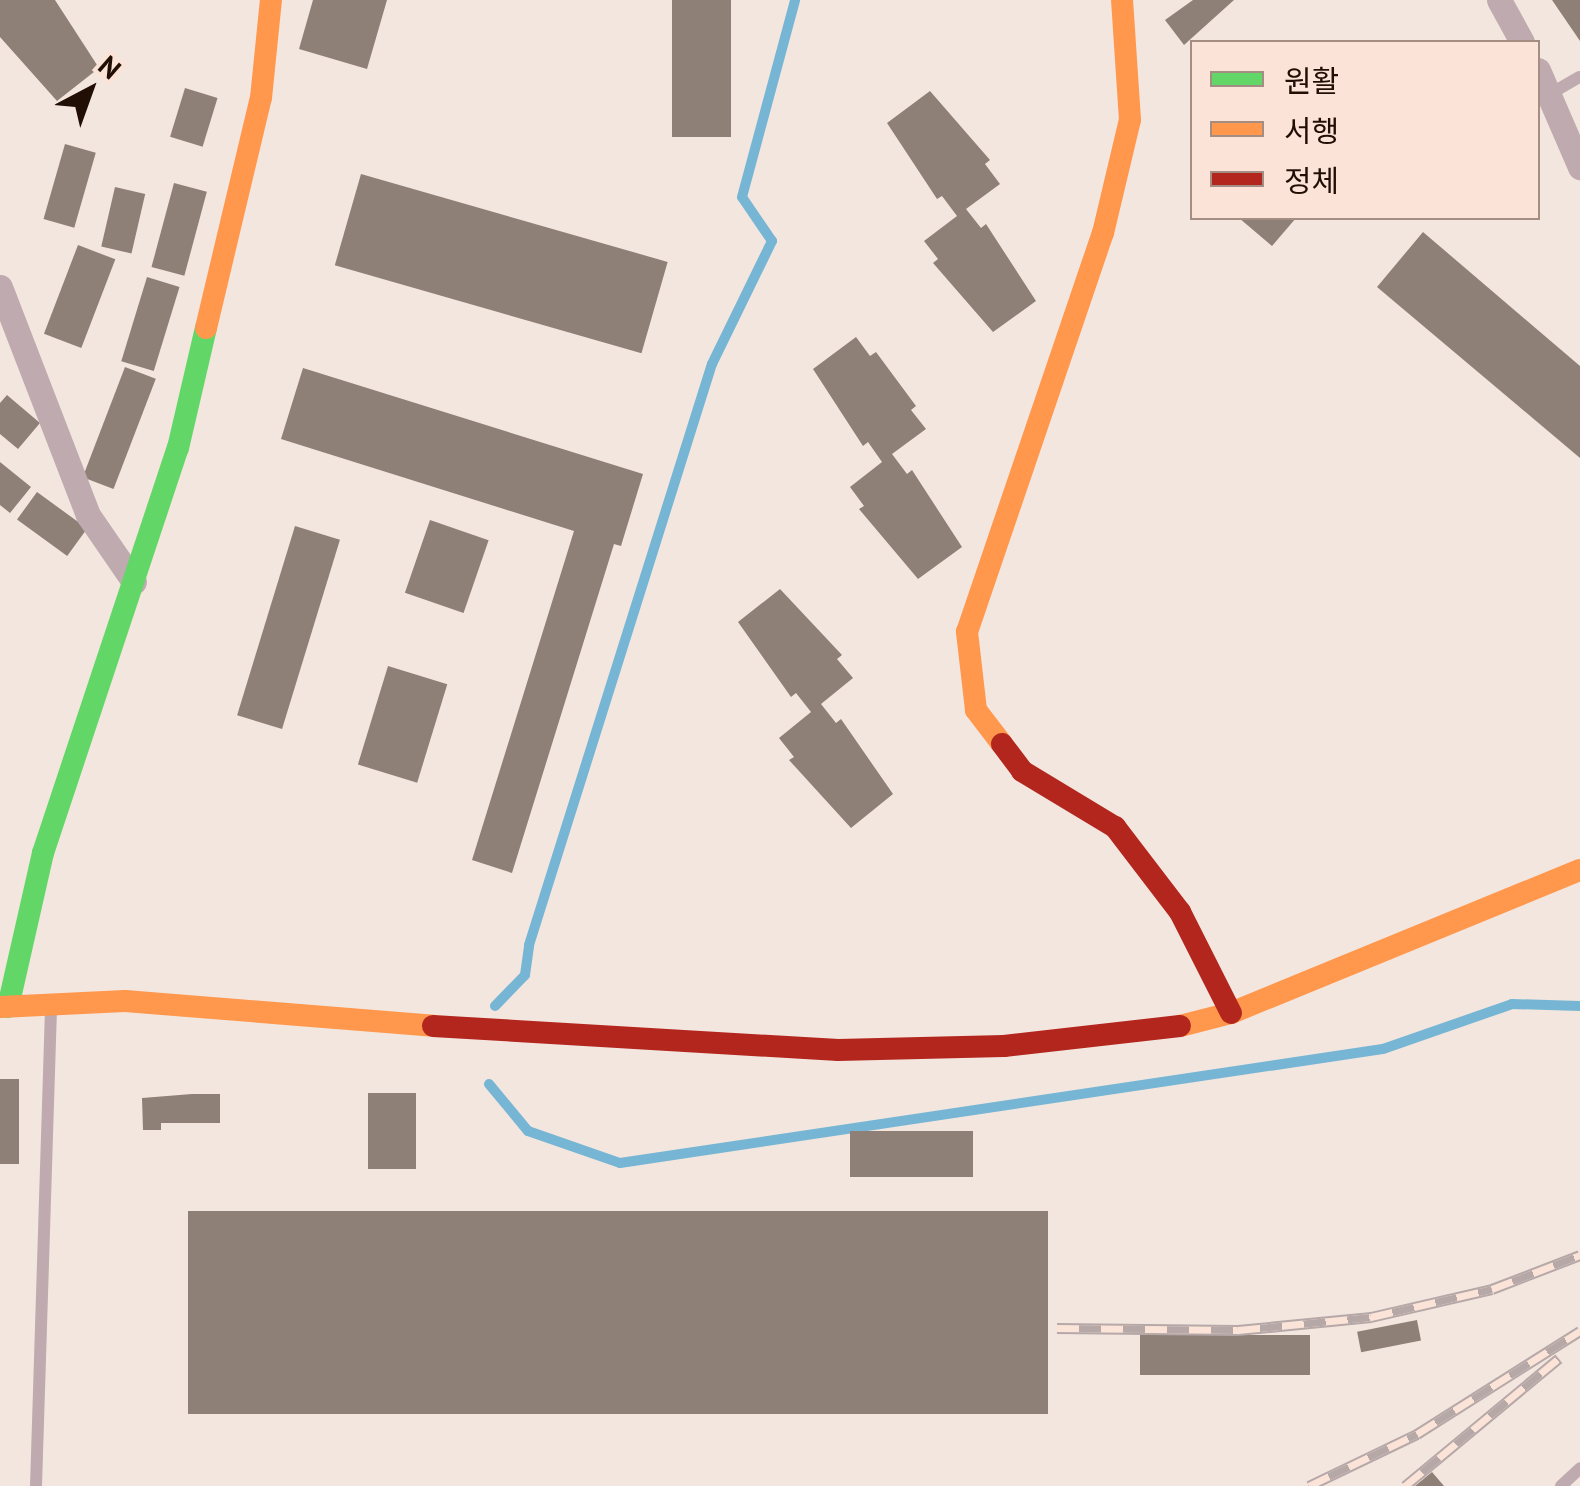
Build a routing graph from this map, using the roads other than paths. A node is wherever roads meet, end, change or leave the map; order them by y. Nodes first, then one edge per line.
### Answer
1 (271, 0) edge
2 (1122, 0) edge
3 (1499, 0) edge
4 (1521, 40) edge
5 (1540, 74) edge
6 (1580, 76) edge
7 (1550, 94) junction
8 (1580, 167) edge
9 (0, 286) edge
10 (134, 582) junction
11 (1580, 870) edge
12 (52, 1005) junction
13 (4, 1007) edge
14 (1231, 1013) junction
15 (1580, 1468) edge
16 (36, 1486) edge
17 (1561, 1486) edge

1 - 10 street
2 - 14 street
3 - 4 street
5 - 7 street
6 - 7 lane
7 - 8 street
9 - 10 street
10 - 13 street
11 - 14 street
12 - 13 street
12 - 14 street
12 - 16 lane
15 - 17 lane

